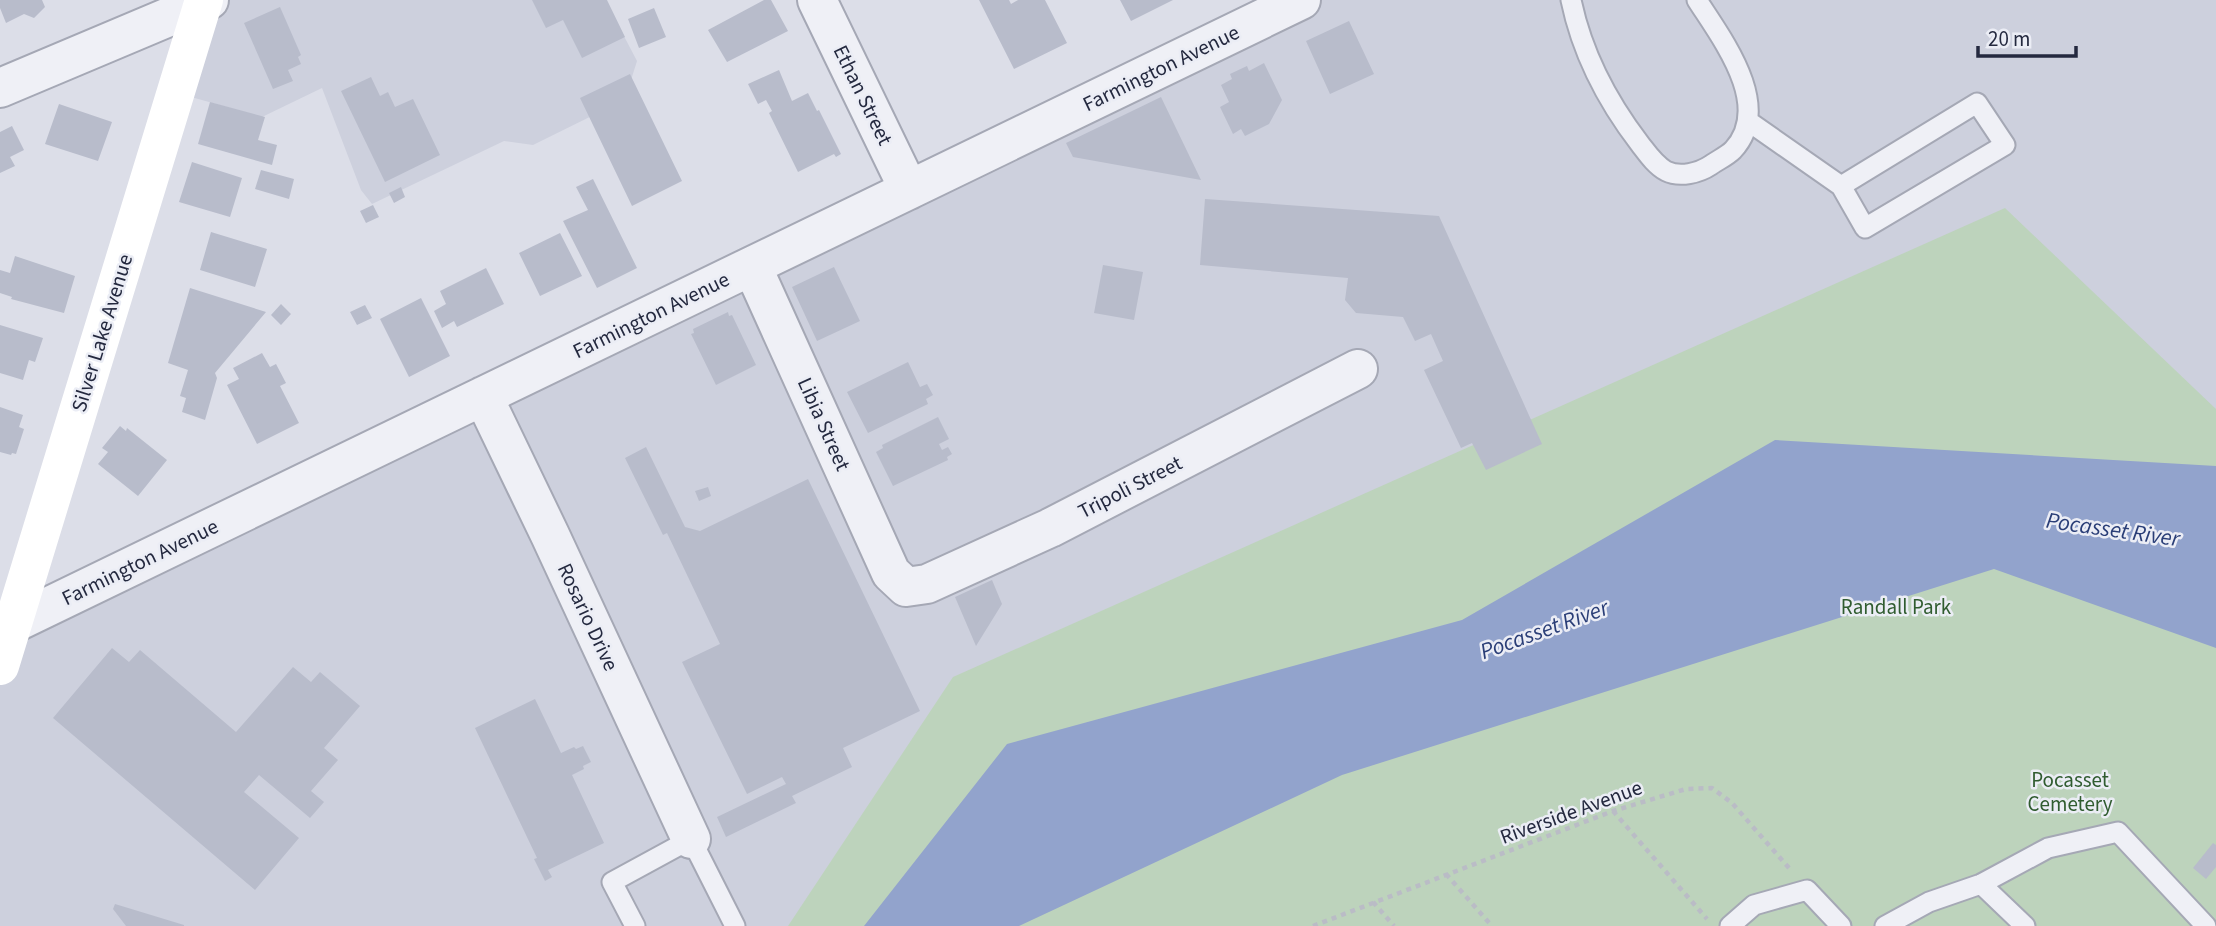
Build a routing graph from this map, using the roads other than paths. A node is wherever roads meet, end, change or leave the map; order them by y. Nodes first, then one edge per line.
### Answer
1 (817, 0) edge
2 (1301, 0) edge
3 (1571, 0) edge
4 (1697, 0) edge
5 (206, 1) edge
6 (0, 88) edge
7 (1748, 121) junction
8 (1841, 186) junction
9 (909, 190) junction
10 (751, 266) junction
11 (1358, 369) dead end
12 (483, 396) junction
13 (898, 580) joint
14 (6, 627) edge
15 (0, 666) edge
16 (691, 839) junction
17 (1981, 884) junction
18 (635, 926) edge
19 (735, 926) edge
20 (1730, 926) edge
21 (1841, 926) edge
22 (1885, 926) edge
23 (2025, 926) edge
24 (2206, 926) edge

1 - 9 street, Ethan Street
2 - 9 street, Farmington Avenue
3 - 7 lane
4 - 7 lane
5 - 6 street
5 - 14 street, Silver Lake Avenue
7 - 8 lane
8 - 8 lane
9 - 10 street, Farmington Avenue
10 - 12 street, Farmington Avenue
10 - 13 street, Libia Street
11 - 13 street, Tripoli Street
12 - 14 street, Farmington Avenue
12 - 16 street, Rosario Drive
14 - 15 street, Silver Lake Avenue
16 - 18 lane
16 - 19 lane
17 - 22 lane
17 - 23 lane
17 - 24 lane
20 - 21 lane

